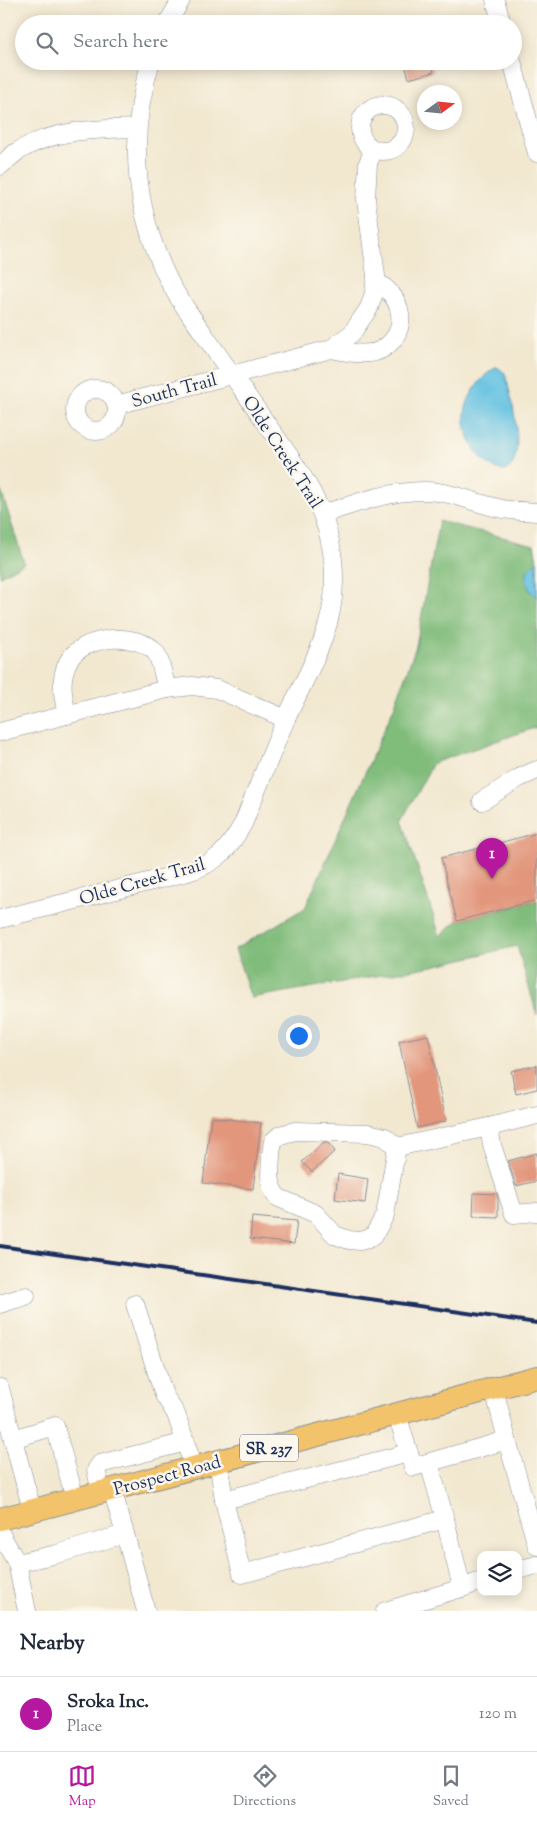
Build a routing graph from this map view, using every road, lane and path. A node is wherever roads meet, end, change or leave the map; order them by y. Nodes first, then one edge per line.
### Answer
1 (181, 0) edge
2 (495, 0) edge
3 (172, 15) edge
4 (499, 15) edge
5 (149, 70) edge
6 (514, 70) edge
7 (137, 128) junction
8 (374, 149) dead end
9 (537, 154) edge
10 (0, 166) edge
11 (376, 282) junction
12 (331, 349) junction
13 (232, 375) junction
14 (116, 405) dead end
15 (537, 512) edge
16 (323, 514) junction
17 (167, 689) junction
18 (67, 714) junction
19 (286, 719) junction
20 (0, 732) edge
21 (537, 770) edge
22 (482, 801) dead end
23 (0, 919) edge
24 (537, 1115) edge
25 (489, 1127) junction
26 (398, 1147) junction
27 (537, 1212) edge
28 (26, 1296) dead end
29 (0, 1304) edge
30 (135, 1304) dead end
31 (537, 1377) edge
32 (0, 1388) edge
33 (494, 1389) junction
34 (397, 1414) junction
35 (13, 1439) junction
36 (507, 1440) junction
37 (186, 1442) junction
38 (409, 1453) junction
39 (218, 1461) junction
40 (429, 1463) junction
41 (194, 1468) junction
42 (106, 1491) junction
43 (75, 1499) junction
44 (224, 1500) junction
45 (32, 1510) junction
46 (0, 1519) edge
47 (445, 1519) junction
48 (0, 1533) edge
49 (125, 1534) junction
50 (537, 1546) edge
51 (17, 1563) junction
52 (537, 1565) edge
53 (522, 1569) edge
54 (477, 1582) edge
55 (462, 1588) junction
56 (27, 1611) edge
57 (146, 1611) edge
58 (385, 1611) edge

1 - 3 street
2 - 4 street
5 - 7 street, Olde Creek Trail
6 - 9 street
7 - 10 street
7 - 13 street, Olde Creek Trail
8 - 11 street
11 - 12 street
11 - 12 street
12 - 13 street, South Trail
13 - 14 street, South Trail
13 - 16 street, Olde Creek Trail
15 - 16 street
16 - 19 street, Olde Creek Trail
17 - 18 street
17 - 18 street
17 - 19 street
18 - 20 street
19 - 23 street, Olde Creek Trail
21 - 22 street
24 - 25 street
25 - 26 street
25 - 27 street
26 - 26 street
28 - 29 street
30 - 37 street
31 - 33 main road, Prospect Road / SR 237
32 - 35 street
33 - 34 main road, Prospect Road / SR 237
33 - 36 street
34 - 38 street
34 - 39 main road, Prospect Road / SR 237
35 - 43 street
35 - 45 street
36 - 40 street
36 - 50 street
37 - 41 street
37 - 42 street
38 - 40 street
38 - 44 street
39 - 41 main road, Prospect Road / SR 237
39 - 44 street
40 - 47 street
41 - 42 main road, Prospect Road / SR 237
42 - 43 main road, Prospect Road / SR 237
42 - 49 street
43 - 45 main road, Prospect Road / SR 237
44 - 47 street
45 - 46 main road, Prospect Road / SR 237
47 - 55 street
48 - 51 street
49 - 51 street
49 - 57 street
51 - 56 street
52 - 53 street
54 - 55 street
55 - 58 street

